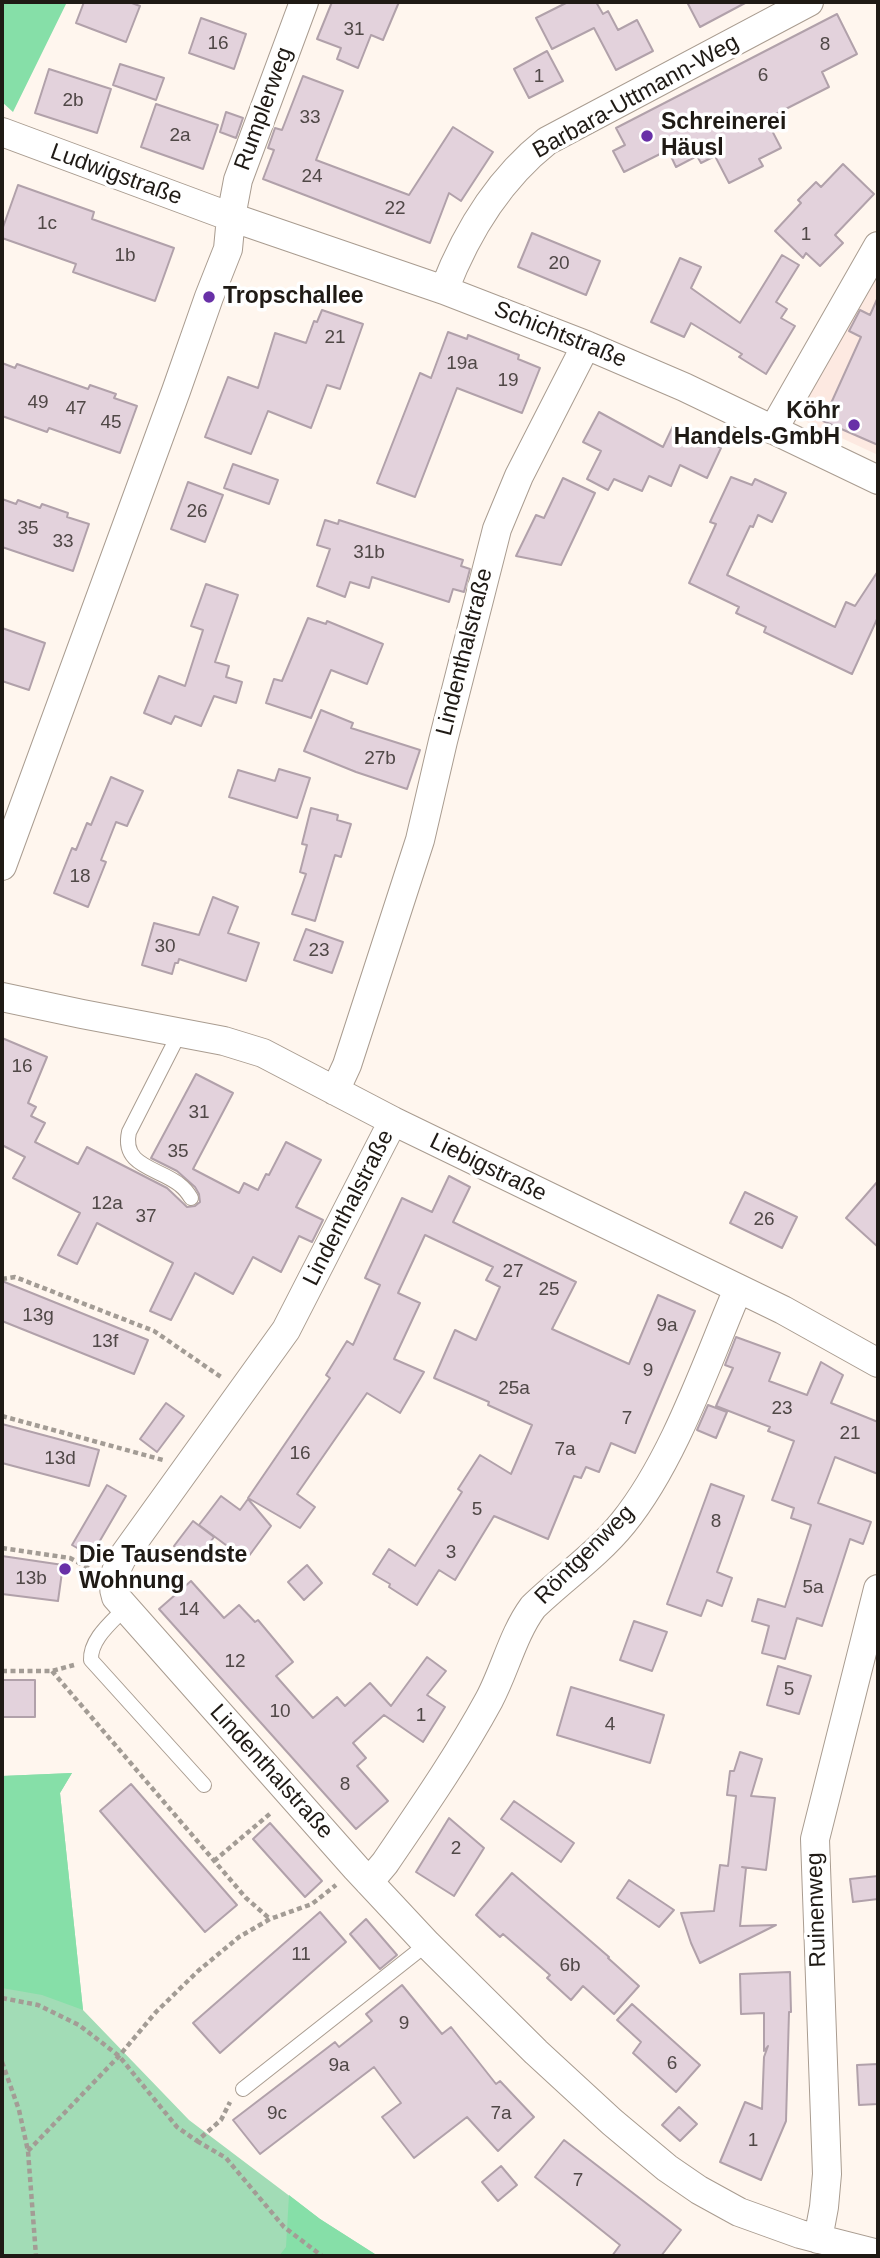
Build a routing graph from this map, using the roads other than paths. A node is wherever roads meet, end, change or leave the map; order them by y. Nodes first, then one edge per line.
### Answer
1 (304, 2) edge
2 (809, 2) edge
3 (2, 132) edge
4 (231, 217) junction
5 (878, 246) edge
6 (444, 290) junction
7 (586, 345) junction
8 (773, 430) junction
9 (878, 480) edge
10 (2, 866) edge
11 (2, 997) edge
12 (180, 1032) junction
13 (335, 1090) junction
14 (393, 1121) junction
15 (191, 1198) dead end
16 (737, 1289) junction
17 (878, 1363) edge
18 (878, 1589) edge
19 (125, 1608) junction
20 (204, 1785) dead end
21 (363, 1875) junction
22 (427, 1944) junction
23 (243, 2089) road end
24 (818, 2239) junction
25 (878, 2254) edge

1 - 4 street, Rumplerweg
2 - 6 street, Barbara-Uttmann-Weg
3 - 4 street, Ludwigstraße
4 - 6 street, Schichtstraße
4 - 10 street
5 - 8 street
6 - 7 street, Schichtstraße
7 - 8 street, Schichtstraße
7 - 13 street, Lindenthalstraße
8 - 9 street, Schichtstraße
11 - 12 street, Liebigstraße
12 - 13 street, Liebigstraße
12 - 15 lane
13 - 14 street, Liebigstraße
14 - 16 street, Liebigstraße
14 - 19 street, Lindenthalstraße
16 - 17 street, Liebigstraße
16 - 21 street, Röntgenweg
18 - 24 street, Ruinenweg
19 - 20 lane
19 - 21 street, Lindenthalstraße
21 - 22 street, Lindenthalstraße
22 - 23 lane
22 - 24 street, Lindenthalstraße
24 - 25 street, Lindenthalstraße

